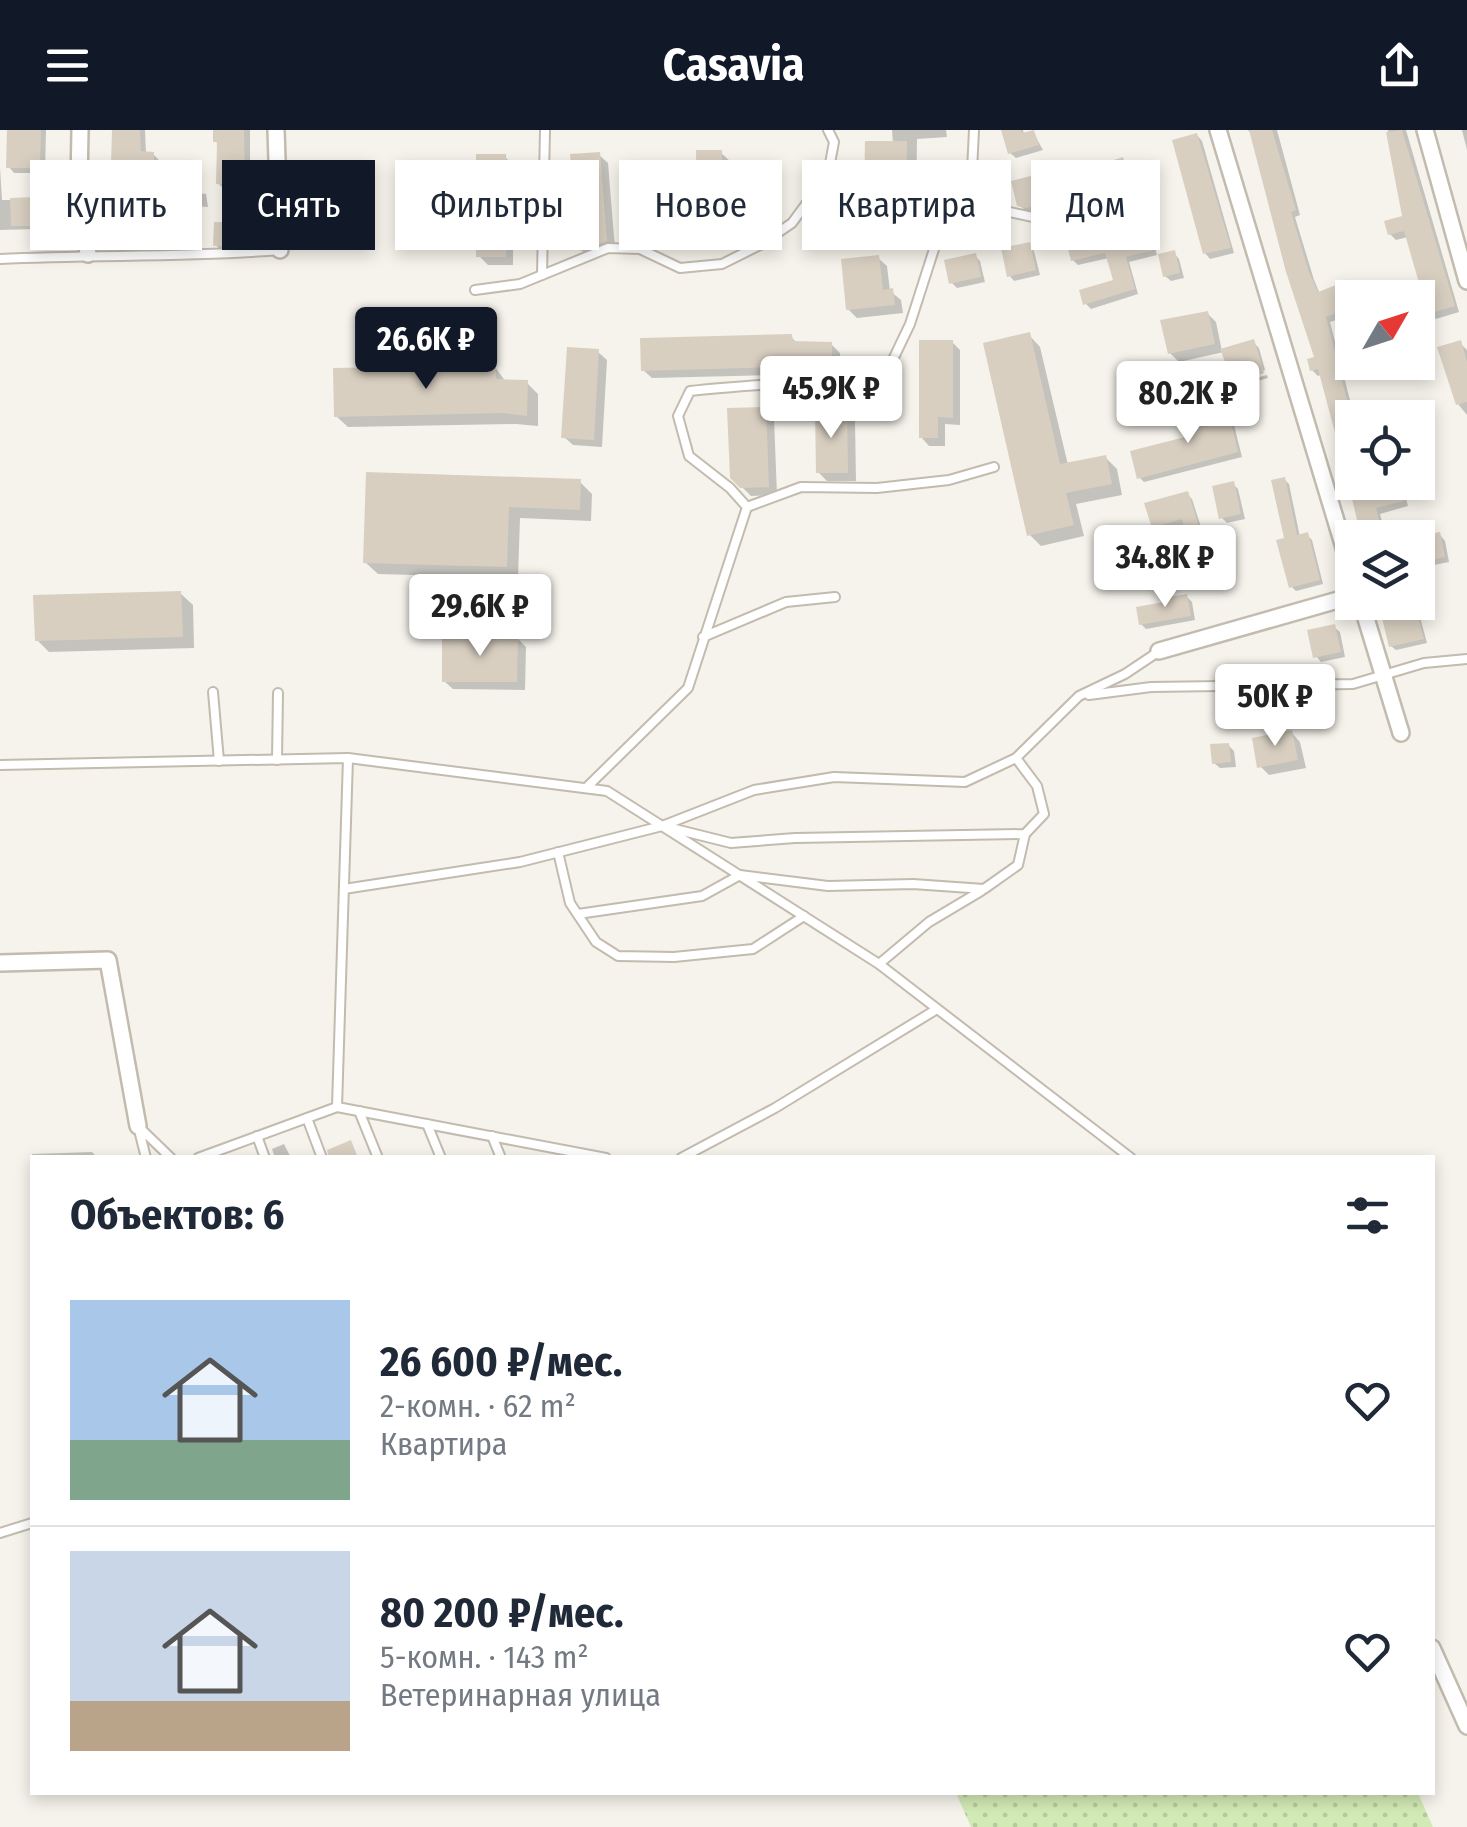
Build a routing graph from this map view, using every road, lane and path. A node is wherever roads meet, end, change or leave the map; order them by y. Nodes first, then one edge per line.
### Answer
1 (80, 130) edge
2 (276, 130) edge
3 (545, 130) edge
4 (828, 130) edge
5 (974, 130) edge
6 (1218, 130) edge
7 (1425, 130) edge
8 (277, 160) edge
9 (973, 160) edge
10 (280, 250) edge
11 (934, 250) edge
12 (88, 254) junction
13 (0, 259) edge
14 (542, 275) junction
15 (1467, 282) edge
16 (475, 290) dead end
17 (994, 468) dead end
18 (747, 507) junction
19 (1336, 520) edge
20 (834, 597) dead end
21 (1335, 601) edge
22 (1367, 620) edge
23 (703, 637) junction
24 (1159, 652) joint
25 (1467, 660) edge
26 (1384, 676) junction
27 (213, 692) dead end
28 (278, 693) dead end
29 (1079, 696) junction
30 (1401, 733) dead end
31 (348, 758) junction
32 (1016, 758) junction
33 (277, 760) junction
34 (219, 761) junction
35 (0, 765) edge
36 (586, 788) junction
37 (662, 826) junction
38 (1024, 834) junction
39 (558, 852) junction
40 (740, 875) junction
41 (984, 889) junction
42 (344, 890) junction
43 (578, 914) junction
44 (804, 916) junction
45 (0, 963) edge
46 (879, 964) junction
47 (937, 1008) junction
48 (337, 1107) junction
49 (359, 1112) junction
50 (306, 1118) junction
51 (427, 1124) junction
52 (138, 1126) junction
53 (256, 1136) junction
54 (492, 1136) junction
55 (556, 1153) edge
56 (145, 1155) edge
57 (168, 1155) edge
58 (207, 1155) edge
59 (264, 1155) edge
60 (321, 1155) edge
61 (377, 1155) edge
62 (440, 1155) edge
63 (499, 1155) edge
64 (687, 1155) edge
65 (1127, 1155) edge
66 (30, 1524) edge
67 (0, 1533) edge
68 (1435, 1655) edge
69 (1467, 1726) edge

1 - 12 street
2 - 8 street
3 - 14 lane
4 - 14 lane
5 - 9 lane
6 - 19 street
7 - 15 street
10 - 12 lane
11 - 18 lane
12 - 13 lane
14 - 16 lane
17 - 18 lane
18 - 23 lane
20 - 23 lane
21 - 24 street
22 - 26 street
23 - 36 lane
24 - 29 lane
25 - 26 lane
26 - 29 lane
26 - 30 street
27 - 34 lane
28 - 33 lane
29 - 32 lane
31 - 33 lane
31 - 36 lane
31 - 42 lane
32 - 37 lane
32 - 38 lane
33 - 34 lane
34 - 35 lane
36 - 37 lane
37 - 38 lane
37 - 39 lane
37 - 40 lane
38 - 41 lane
39 - 42 lane
39 - 43 lane
40 - 41 lane
40 - 43 lane
40 - 44 lane
41 - 46 lane
42 - 48 lane
43 - 44 lane
44 - 46 lane
45 - 52 street
46 - 47 lane
47 - 64 lane
47 - 65 lane
48 - 49 lane
48 - 50 lane
49 - 51 lane
49 - 61 lane
50 - 53 lane
50 - 60 lane
51 - 54 lane
51 - 62 lane
52 - 56 lane
52 - 57 lane
53 - 58 lane
53 - 59 lane
54 - 55 lane
54 - 63 lane
66 - 67 lane
68 - 69 street

